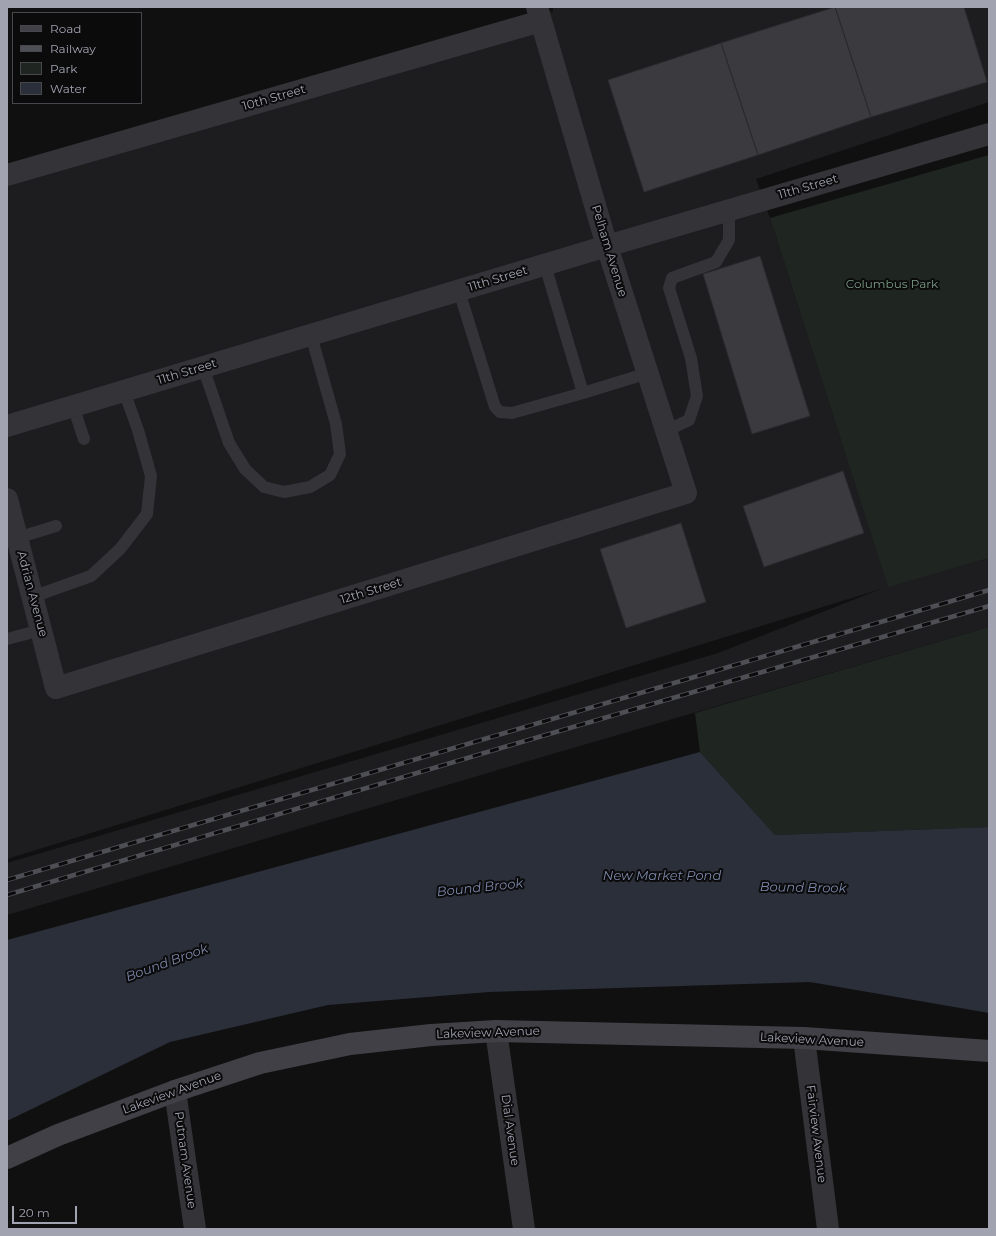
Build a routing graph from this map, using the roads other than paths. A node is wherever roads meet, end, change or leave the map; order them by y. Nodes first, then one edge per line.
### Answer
1 (539, 14) edge
2 (989, 134) edge
3 (7, 175) edge
4 (729, 210) junction
5 (607, 246) junction
6 (545, 265) junction
7 (459, 291) junction
8 (311, 335) junction
9 (203, 368) junction
10 (648, 373) junction
11 (124, 391) junction
12 (583, 393) junction
13 (73, 406) junction
14 (7, 426) edge
15 (666, 431) junction
16 (84, 439) dead end
17 (686, 493) joint
18 (7, 499) edge
19 (56, 526) dead end
20 (17, 538) junction
21 (32, 597) junction
22 (41, 630) junction
23 (7, 639) edge
24 (56, 688) joint
25 (496, 1031) junction
26 (804, 1038) junction
27 (989, 1050) edge
28 (175, 1091) junction
29 (7, 1158) edge
30 (195, 1229) edge
31 (524, 1229) edge
32 (828, 1229) edge

1 - 3 street, 10th Street
1 - 5 street, Pelham Avenue
2 - 4 street, 11th Street
4 - 5 street, 11th Street
4 - 15 lane
5 - 6 street, 11th Street
5 - 10 street, Pelham Avenue
6 - 7 street, 11th Street
6 - 12 lane
7 - 8 street, 11th Street
7 - 12 lane
8 - 9 street, 11th Street
8 - 9 lane
9 - 11 street, 11th Street
10 - 12 lane
10 - 15 street, Pelham Avenue
11 - 13 street, 11th Street
11 - 21 lane
13 - 14 street, 11th Street
13 - 16 lane
15 - 17 street, Pelham Avenue
17 - 24 street, 12th Street
18 - 20 street, Adrian Avenue
19 - 20 lane
20 - 21 street, Adrian Avenue
21 - 22 street, Adrian Avenue
22 - 23 lane
22 - 24 street, Adrian Avenue
25 - 26 main road, Lakeview Avenue
25 - 28 main road, Lakeview Avenue
25 - 31 street, Dial Avenue
26 - 27 main road, Lakeview Avenue
26 - 32 street, Fairview Avenue
28 - 29 main road, Lakeview Avenue
28 - 30 street, Putnam Avenue

